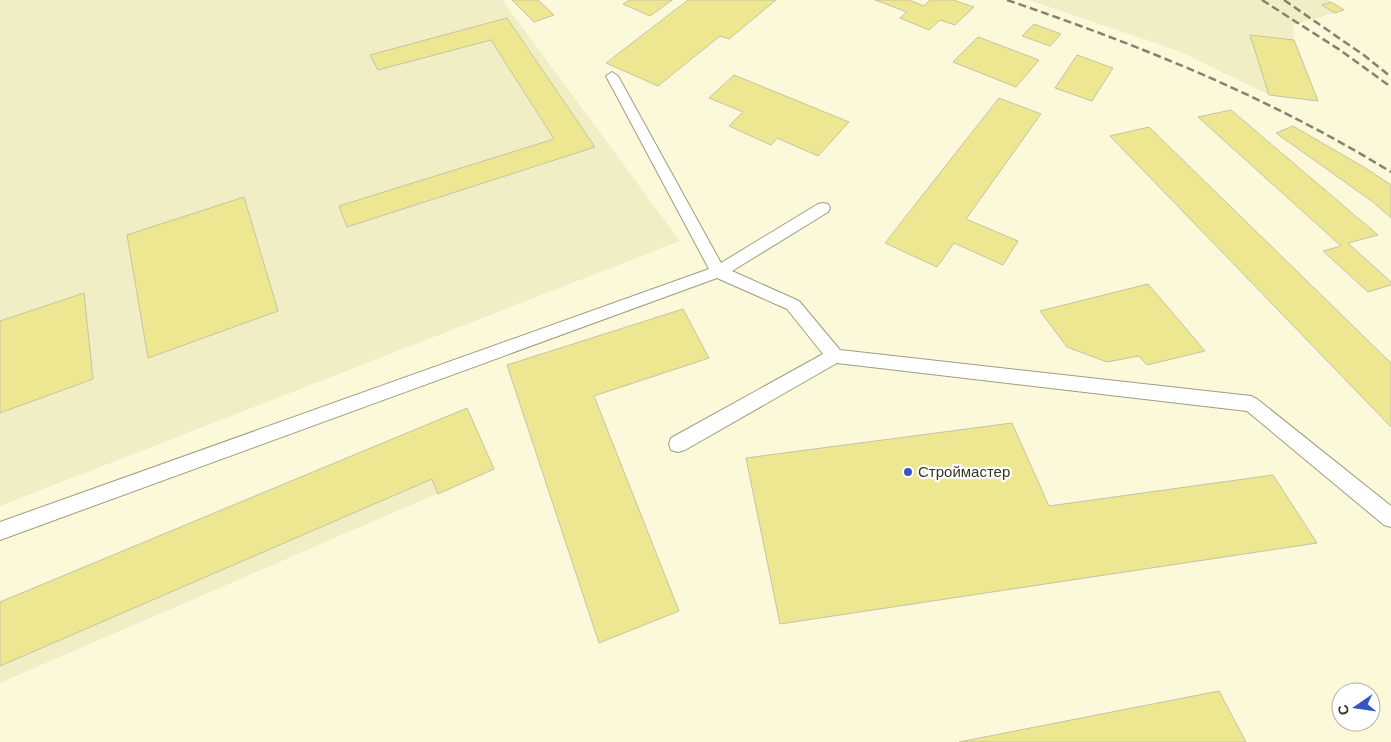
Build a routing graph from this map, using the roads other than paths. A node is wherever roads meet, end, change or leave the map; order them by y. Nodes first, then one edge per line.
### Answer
1 (612, 76) dead end
2 (824, 208) dead end
3 (718, 272) junction
4 (835, 356) junction
5 (678, 444) dead end
6 (1391, 518) edge
7 (0, 531) edge

1 - 3 lane
2 - 3 lane
3 - 4 lane
3 - 7 lane
4 - 5 lane
4 - 6 lane

